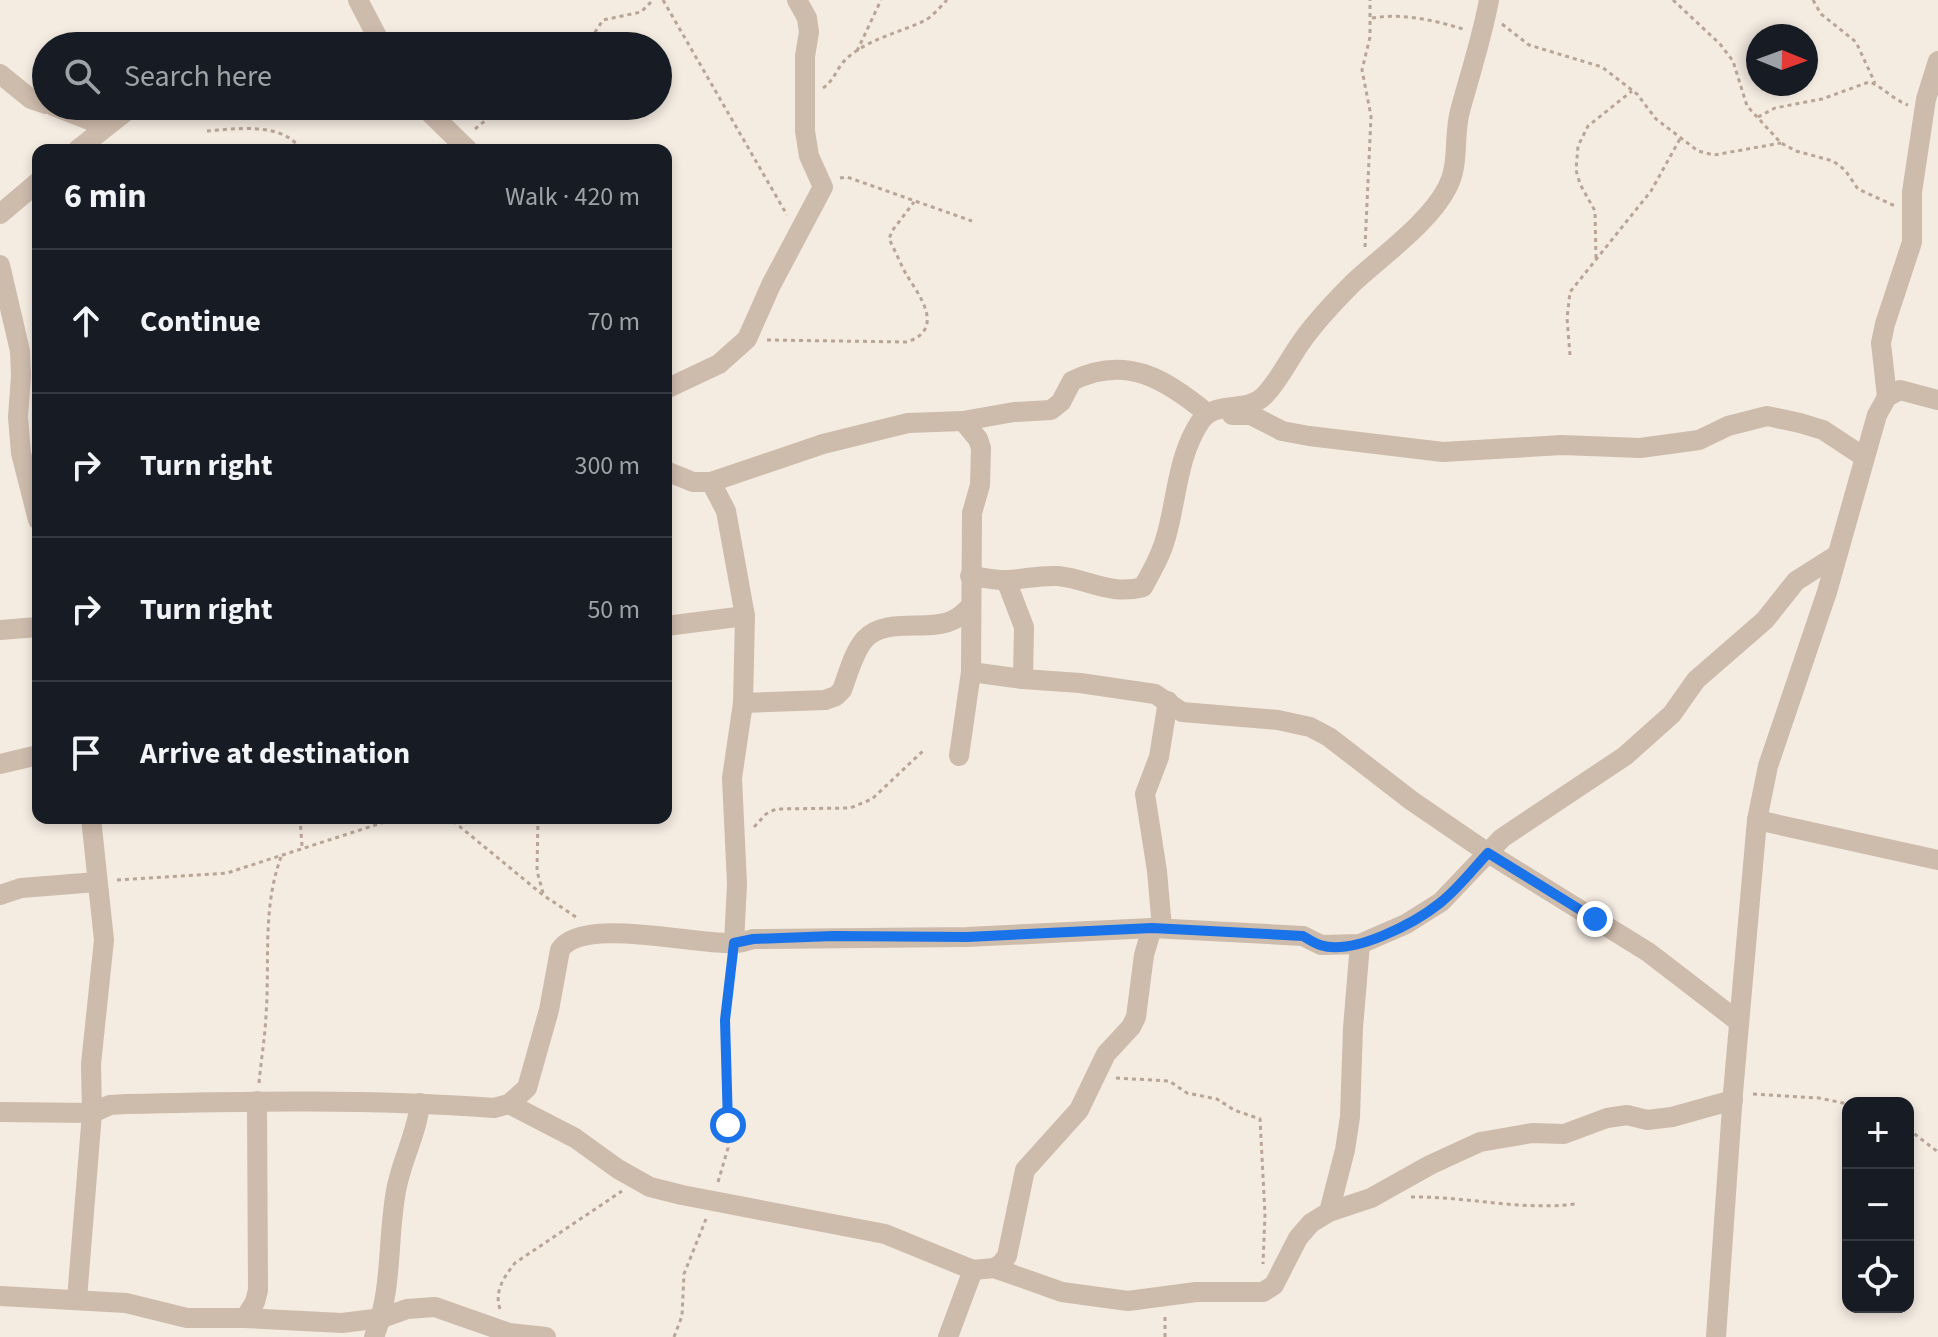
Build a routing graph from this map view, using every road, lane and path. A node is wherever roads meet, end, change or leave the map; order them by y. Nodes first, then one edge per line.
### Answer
1 (358, 0) edge
2 (653, 0) edge
3 (663, 0) edge
4 (797, 0) edge
5 (881, 0) edge
6 (947, 0) edge
7 (1370, 0) edge
8 (1673, 0) edge
9 (1813, 0) edge
10 (1488, 6) edge
11 (1371, 18) junction
12 (375, 32) edge
13 (595, 32) edge
14 (1481, 36) junction
15 (857, 52) junction
16 (1938, 61) edge
17 (0, 74) edge
18 (1875, 83) junction
19 (1632, 91) junction
20 (805, 94) junction
21 (32, 99) edge
22 (1924, 111) junction
23 (1758, 117) junction
24 (89, 120) edge
25 (115, 120) edge
26 (438, 120) edge
27 (489, 120) edge
28 (207, 131) dead end
29 (99, 132) junction
30 (1681, 137) junction
31 (1781, 143) junction
32 (84, 144) edge
33 (296, 144) edge
34 (463, 144) edge
35 (465, 144) edge
36 (32, 187) edge
37 (823, 187) junction
38 (914, 202) junction
39 (0, 214) edge
40 (1912, 216) junction
41 (972, 221) dead end
42 (798, 234) junction
43 (1596, 261) junction
44 (0, 265) edge
45 (1363, 274) junction
46 (747, 339) junction
47 (1570, 355) dead end
48 (672, 386) edge
49 (1887, 397) junction
50 (1938, 400) edge
51 (1213, 411) junction
52 (963, 421) junction
53 (1864, 457) junction
54 (672, 473) edge
55 (711, 482) junction
56 (32, 501) edge
57 (1837, 555) junction
58 (970, 576) junction
59 (1006, 580) junction
60 (970, 607) junction
61 (745, 616) junction
62 (672, 625) edge
63 (32, 627) edge
64 (0, 630) edge
65 (971, 672) junction
66 (1023, 679) junction
67 (1168, 701) junction
68 (743, 703) junction
69 (923, 751) dead end
70 (32, 756) edge
71 (959, 756) dead end
72 (0, 764) edge
73 (1757, 820) junction
74 (92, 824) edge
75 (300, 824) edge
76 (378, 824) edge
77 (457, 824) edge
78 (538, 824) edge
79 (302, 848) junction
80 (736, 848) junction
81 (1488, 853) junction
82 (281, 857) junction
83 (1938, 860) edge
84 (97, 882) junction
85 (0, 895) edge
86 (543, 895) junction
87 (1157, 928) junction
88 (606, 935) junction
89 (734, 943) junction
90 (1360, 944) junction
91 (1739, 1022) junction
92 (1094, 1077) junction
93 (1733, 1096) junction
94 (257, 1101) junction
95 (420, 1103) junction
96 (1842, 1103) edge
97 (509, 1104) junction
98 (0, 1112) edge
99 (92, 1113) junction
100 (1914, 1134) edge
101 (1938, 1152) edge
102 (637, 1179) junction
103 (1403, 1197) dead end
104 (712, 1200) junction
105 (1575, 1204) dead end
106 (1329, 1212) junction
107 (984, 1269) junction
108 (1263, 1292) junction
109 (0, 1296) edge
110 (1165, 1297) junction
111 (77, 1299) junction
112 (245, 1318) junction
113 (189, 1328) edge
114 (378, 1328) edge
115 (509, 1333) junction
116 (546, 1337) edge
117 (674, 1337) edge
118 (948, 1337) edge
119 (1165, 1337) edge
120 (1716, 1337) edge

1 - 12 street
2 - 13 path
3 - 42 path
4 - 20 street
5 - 15 path
6 - 15 path
7 - 11 path
8 - 23 path
9 - 18 path
10 - 14 street
10 - 19 path
11 - 14 path
11 - 45 path
14 - 45 street
15 - 20 path
16 - 22 street
17 - 21 street
18 - 22 path
18 - 23 path
19 - 30 path
19 - 43 path
20 - 37 street
22 - 40 street
23 - 31 path
24 - 29 street
25 - 29 street
26 - 34 street
27 - 35 path
28 - 33 path
29 - 32 street
30 - 31 path
30 - 43 path
31 - 40 path
36 - 39 street
37 - 38 path
37 - 42 street
38 - 41 path
38 - 46 path
40 - 49 street
42 - 46 street
43 - 47 path
44 - 56 street
45 - 51 street
46 - 48 street
49 - 50 street
49 - 53 street
51 - 52 street
51 - 53 street
51 - 59 street
52 - 55 street
52 - 58 street
53 - 57 street
54 - 55 street
55 - 61 street
57 - 73 street
57 - 81 street
58 - 59 street
58 - 60 street
59 - 66 street
60 - 65 street
60 - 68 street
61 - 62 street
61 - 68 street
63 - 64 street
65 - 66 street
65 - 71 street
66 - 67 street
67 - 81 street
67 - 87 street
68 - 80 street
69 - 80 path
70 - 72 street
73 - 83 street
73 - 91 street
74 - 84 street
75 - 79 path
76 - 79 path
77 - 86 path
78 - 86 path
79 - 82 path
80 - 89 street
81 - 90 street
81 - 91 street
82 - 84 path
82 - 94 path
84 - 85 street
84 - 99 street
86 - 88 path
87 - 89 street
87 - 90 street
87 - 92 street
88 - 89 street
88 - 97 street
89 - 104 path
90 - 106 street
91 - 93 street
92 - 107 street
92 - 108 path
93 - 96 path
93 - 106 street
93 - 120 street
94 - 95 street
94 - 99 street
94 - 112 street
95 - 97 street
95 - 114 street
97 - 102 street
98 - 99 street
99 - 111 street
100 - 101 path
102 - 104 street
102 - 115 path
103 - 105 path
104 - 107 street
104 - 117 path
106 - 108 street
107 - 110 street
107 - 118 street
108 - 110 street
109 - 111 street
110 - 119 path
111 - 113 street
112 - 113 street
112 - 114 street
114 - 115 street
115 - 116 street

